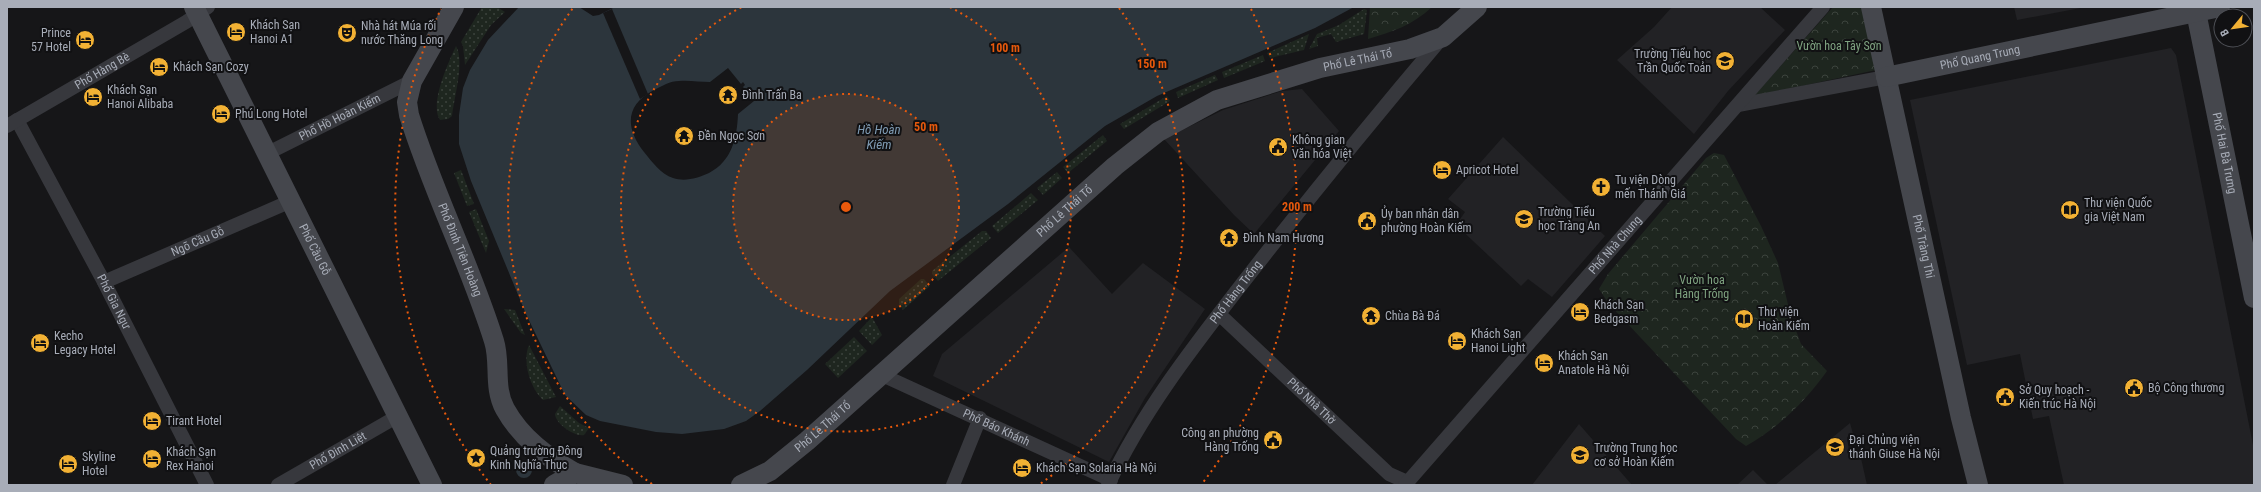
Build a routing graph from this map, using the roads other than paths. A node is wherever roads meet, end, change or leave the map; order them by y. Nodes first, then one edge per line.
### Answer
1 (1454, 7) edge
2 (1478, 7) edge
3 (1823, 7) edge
4 (1871, 7) edge
5 (2220, 7) edge
6 (200, 9) edge
7 (450, 9) edge
8 (2196, 9) edge
9 (1443, 37) junction
10 (1886, 77) junction
11 (412, 81) junction
12 (1738, 105) junction
13 (12, 123) edge
14 (268, 153) junction
15 (291, 201) junction
16 (104, 282) junction
17 (2254, 298) edge
18 (1219, 314) junction
19 (882, 375) junction
20 (398, 416) junction
21 (980, 418) junction
22 (576, 473) junction
23 (1110, 483) edge
24 (1406, 484) edge
25 (207, 485) edge
26 (278, 485) edge
27 (432, 485) edge
28 (554, 485) edge
29 (623, 485) edge
30 (741, 485) edge
31 (953, 485) edge
32 (1978, 485) edge

1 - 9 main road
2 - 9 main road, Phố Lê Thái Tổ
3 - 12 street, Phố Nhà Chung
4 - 10 main road, Phố Tràng Thi
5 - 8 main road, Phố Quang Trung
6 - 13 street, Phố Hàng Bè
6 - 14 main road, Phố Cầu Gỗ
7 - 11 main road, Phố Đinh Tiên Hoàng
8 - 10 main road, Phố Quang Trung
8 - 17 main road, Phố Hai Bà Trưng
9 - 18 street, Phố Hàng Trống
9 - 19 main road, Phố Lê Thái Tổ
10 - 12 street, Phố Quang Trung
10 - 32 main road, Phố Tràng Thi
11 - 14 street, Phố Hồ Hoàn Kiếm
11 - 22 main road, Phố Đinh Tiên Hoàng
12 - 24 street, Phố Nhà Chung
13 - 16 street, Phố Gia Ngư
14 - 15 main road, Phố Cầu Gỗ
15 - 16 street, Ngõ Cầu Gỗ
15 - 20 main road, Phố Cầu Gỗ
16 - 25 street, Phố Gia Ngư
18 - 23 street, Phố Hàng Trống
18 - 24 street, Phố Nhà Thờ
19 - 21 street, Phố Báo Khánh
19 - 30 main road, Phố Lê Thái Tổ
20 - 26 street, Phố Đinh Liệt
20 - 27 main road, Phố Cầu Gỗ
21 - 23 street, Phố Báo Khánh
21 - 31 street
22 - 28 main road
22 - 29 main road

